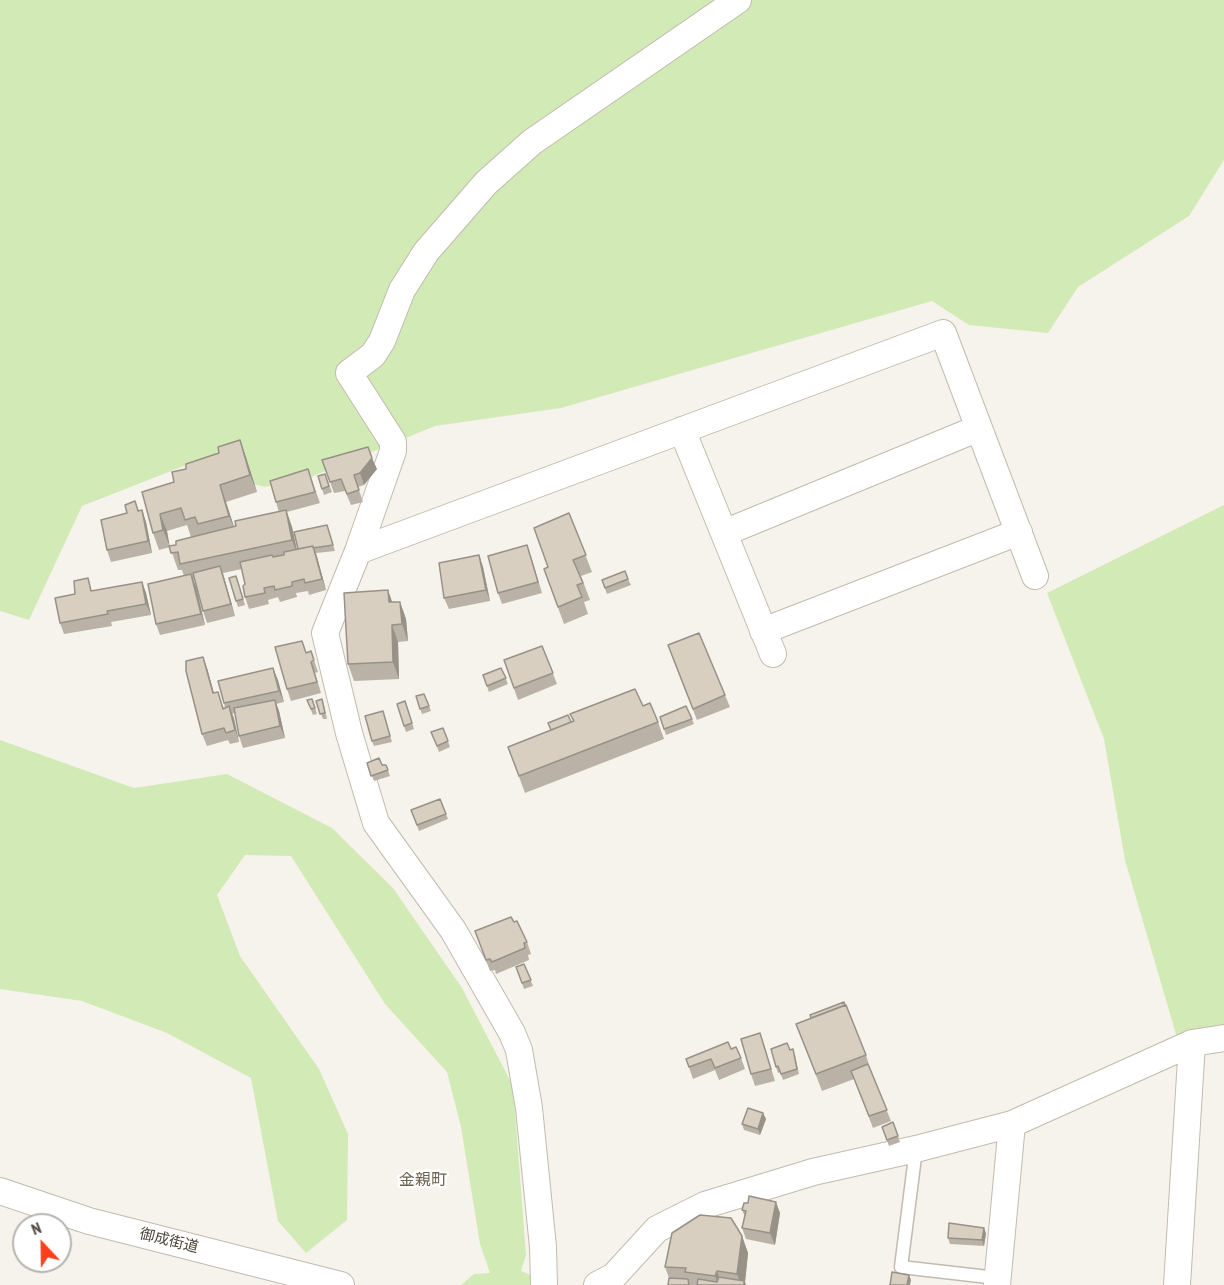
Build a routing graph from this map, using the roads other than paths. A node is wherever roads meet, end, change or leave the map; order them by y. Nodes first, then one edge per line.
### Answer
1 (738, 0) edge
2 (979, 428) junction
3 (682, 430) junction
4 (1019, 532) junction
5 (724, 533) junction
6 (357, 551) junction
7 (1035, 576) dead end
8 (763, 631) junction
9 (773, 654) dead end
10 (1224, 1038) edge
11 (1192, 1043) junction
12 (1012, 1124) junction
13 (916, 1149) junction
14 (0, 1191) edge
15 (997, 1281) edge
16 (341, 1285) edge
17 (544, 1285) edge
18 (597, 1285) edge
19 (1177, 1285) edge

1 - 6 street
2 - 3 street
2 - 4 street
2 - 5 street
3 - 5 street
3 - 6 street
4 - 7 street
4 - 8 street
5 - 8 street
6 - 17 street
8 - 9 street
10 - 11 street
11 - 12 street
11 - 19 street
12 - 13 street
12 - 15 street
13 - 15 lane
13 - 18 street
14 - 16 street, 御成街道

